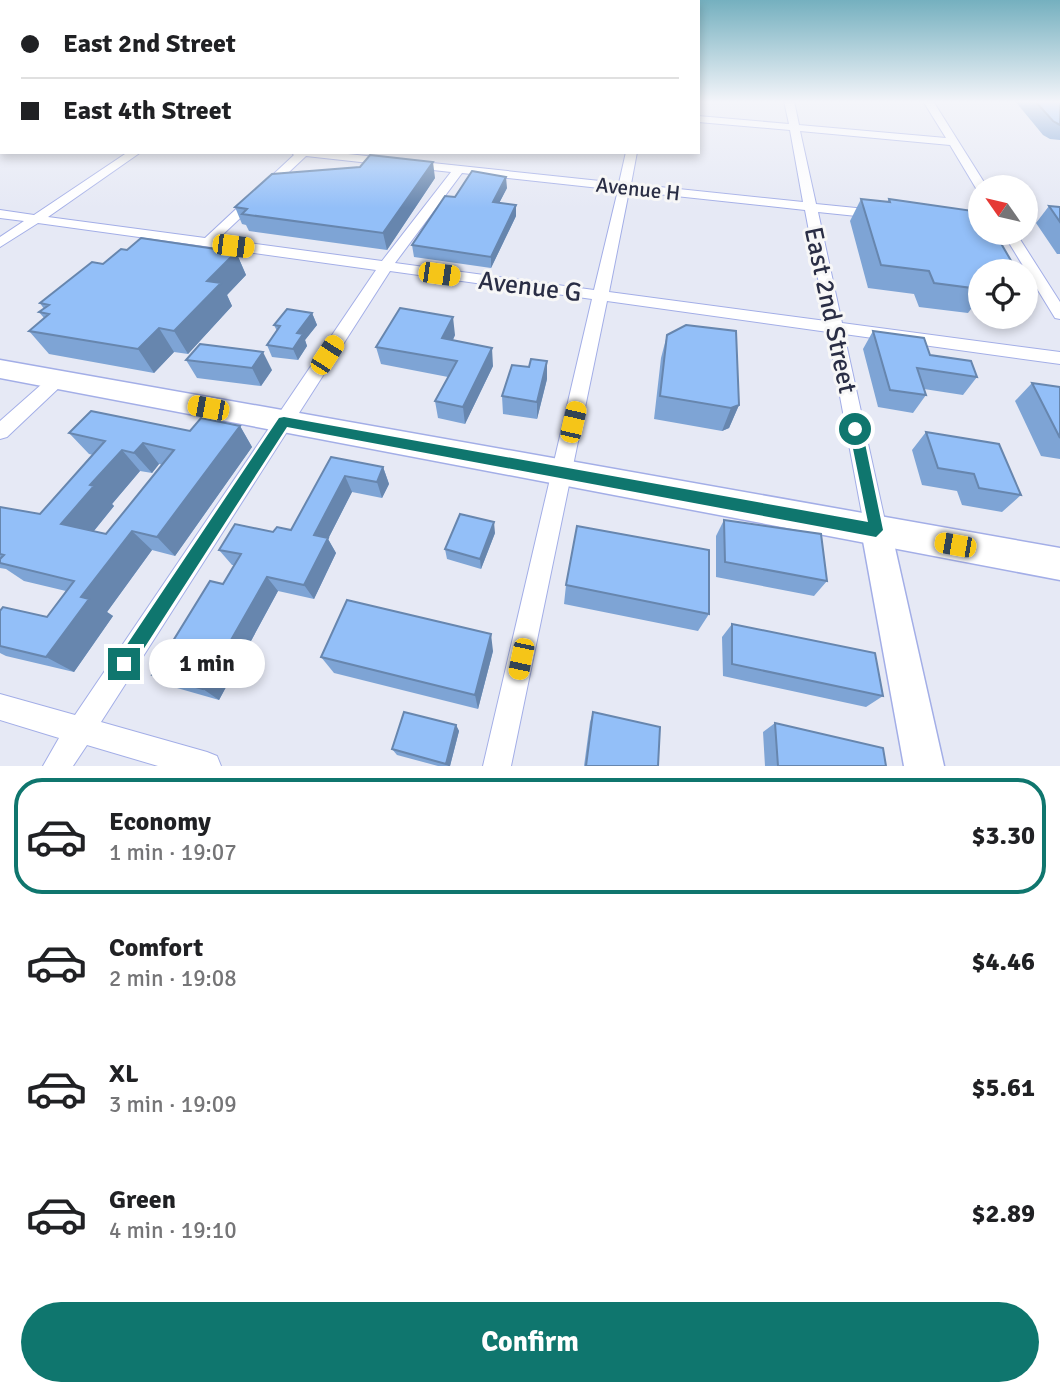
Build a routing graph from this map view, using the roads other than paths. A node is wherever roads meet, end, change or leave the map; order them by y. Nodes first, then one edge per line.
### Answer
1 (796, 137) edge
2 (893, 137) edge
3 (950, 137) edge
4 (953, 142) junction
5 (133, 154) edge
6 (302, 154) edge
7 (312, 154) edge
8 (632, 154) edge
9 (458, 170) junction
10 (974, 175) edge
11 (625, 187) junction
12 (810, 207) junction
13 (0, 214) edge
14 (889, 216) edge
15 (36, 219) junction
16 (208, 242) junction
17 (0, 243) edge
18 (1017, 245) edge
19 (386, 266) junction
20 (601, 295) junction
21 (1060, 314) edge
22 (835, 327) junction
23 (1060, 358) edge
24 (0, 369) edge
25 (57, 380) junction
26 (284, 421) junction
27 (0, 432) edge
28 (562, 472) junction
29 (876, 530) junction
30 (1060, 564) edge
31 (0, 707) edge
32 (81, 730) junction
33 (57, 766) edge
34 (207, 766) edge
35 (497, 766) edge
36 (924, 766) edge

1 - 12 street, East 2nd Street
2 - 4 street
3 - 4 street
4 - 10 street
5 - 15 street
6 - 16 street
7 - 9 street, Avenue H
8 - 11 street
9 - 11 street, Avenue H
9 - 19 street
11 - 12 street, Avenue H
11 - 20 street
12 - 14 street, Avenue H
12 - 22 street, East 2nd Street
13 - 15 street, Avenue G
15 - 16 street, Avenue G
15 - 17 street
16 - 19 street, Avenue G
18 - 21 street
19 - 20 street, Avenue G
19 - 26 street
20 - 22 street, Avenue G
20 - 28 street
22 - 23 street, Avenue G
22 - 29 street, East 2nd Street
24 - 25 main road
25 - 26 main road
25 - 27 street
26 - 28 main road
26 - 32 street
28 - 29 main road
28 - 35 street
29 - 30 main road
29 - 36 street, East 2nd Street
31 - 32 street
32 - 33 street
32 - 34 street

